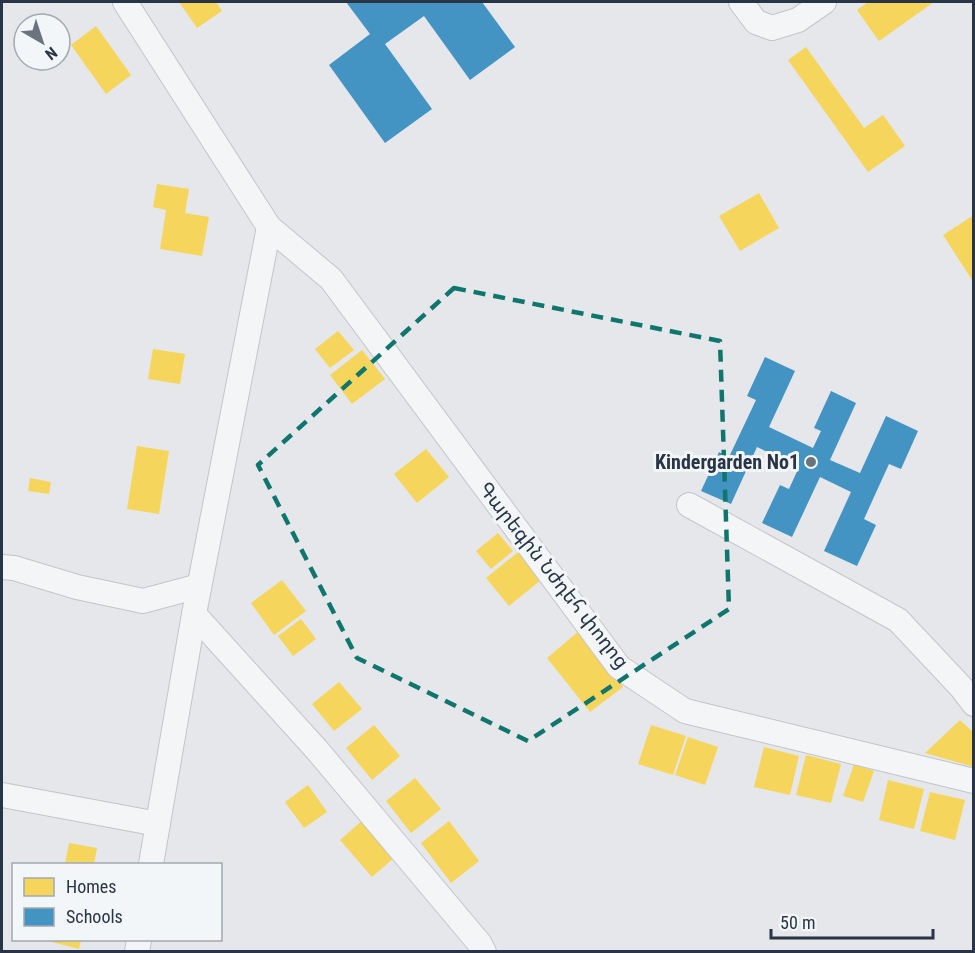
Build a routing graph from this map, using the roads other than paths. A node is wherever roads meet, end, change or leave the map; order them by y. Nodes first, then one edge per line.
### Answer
1 (125, 2) edge
2 (741, 2) edge
3 (824, 2) edge
4 (269, 227) junction
5 (689, 505) dead end
6 (2, 567) edge
7 (199, 586) junction
8 (194, 614) junction
9 (969, 690) edge
10 (974, 781) edge
11 (2, 795) edge
12 (158, 824) junction
13 (151, 863) edge
14 (484, 951) edge

1 - 4 street, Գարեգին Նժդեհ փողոց
2 - 3 street
4 - 7 street
4 - 10 street, Գարեգին Նժդեհ փողոց
5 - 9 street
6 - 7 street
7 - 8 street
8 - 12 street
8 - 14 street
11 - 12 street
12 - 13 street

